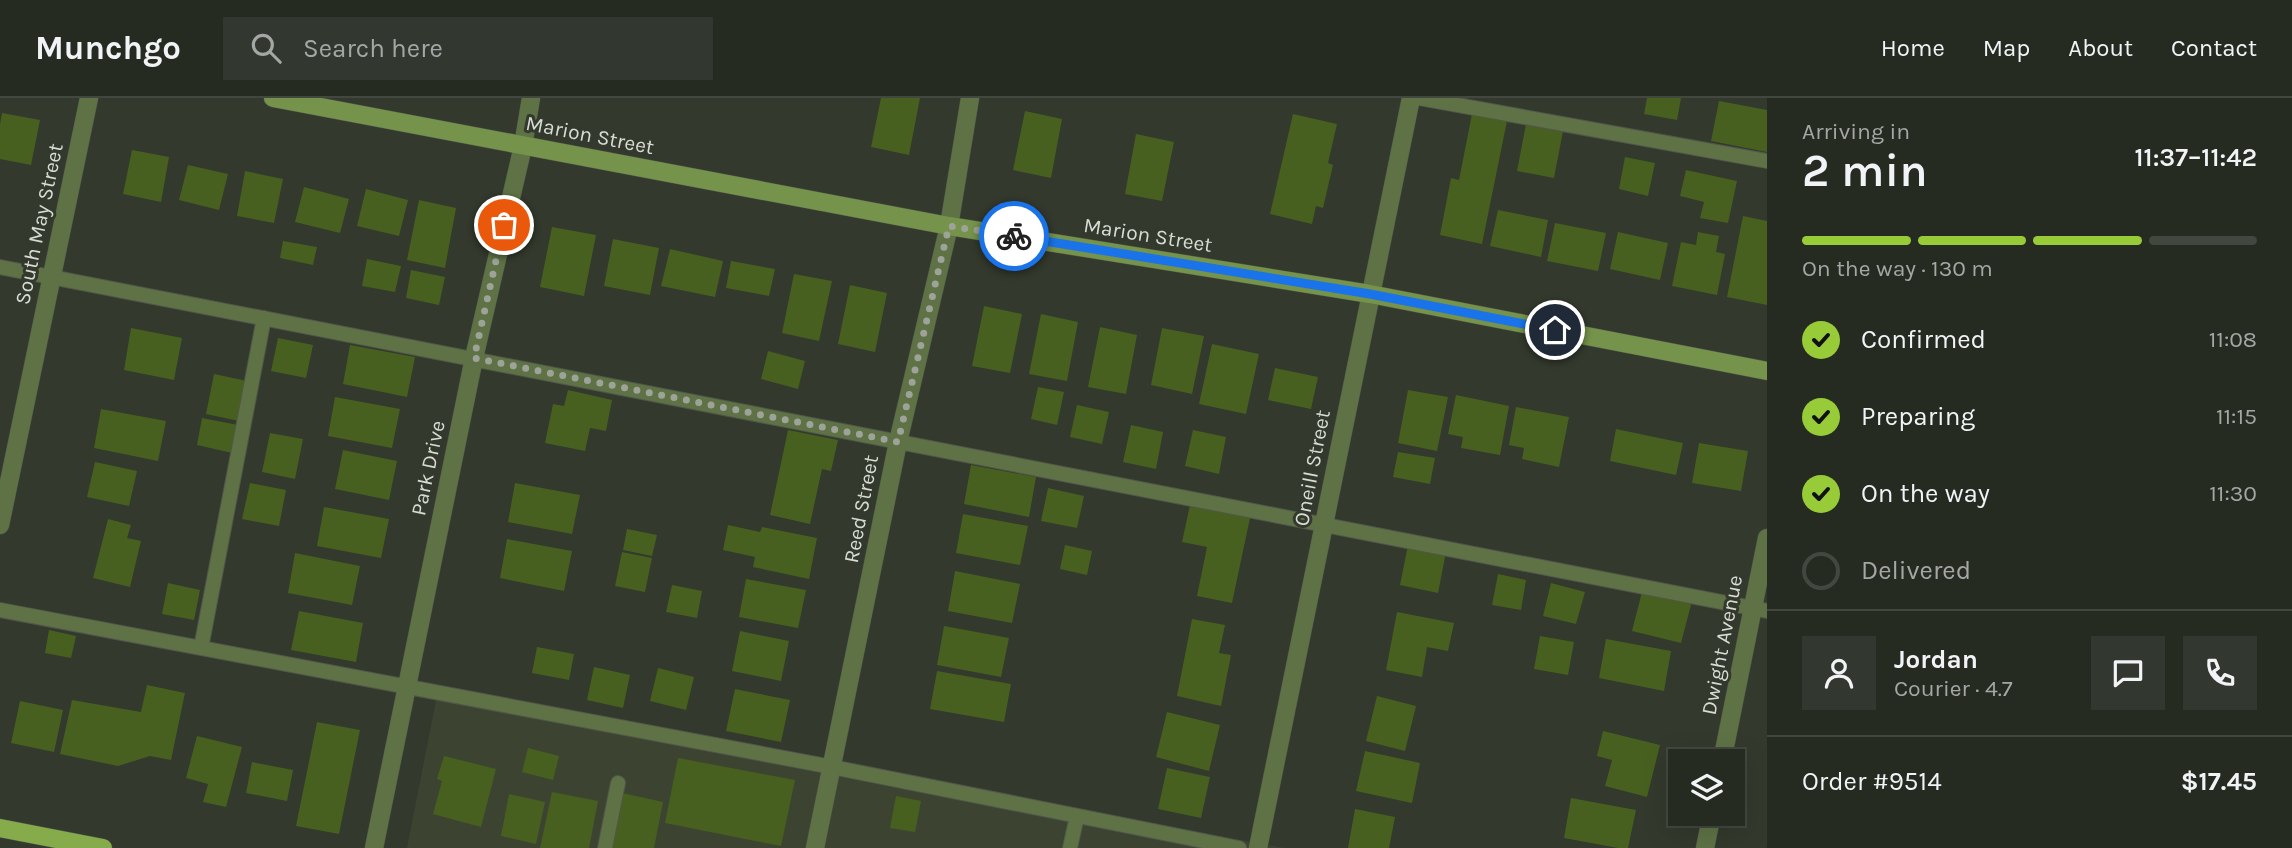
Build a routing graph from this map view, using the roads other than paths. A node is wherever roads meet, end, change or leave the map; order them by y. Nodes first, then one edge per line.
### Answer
1 (89, 98) edge
2 (273, 98) edge
3 (531, 98) edge
4 (970, 98) edge
5 (1411, 98) edge
6 (1419, 98) edge
7 (523, 146) junction
8 (1767, 161) edge
9 (949, 226) junction
10 (0, 267) edge
11 (51, 276) junction
12 (1370, 294) junction
13 (264, 318) junction
14 (474, 358) junction
15 (1767, 371) edge
16 (898, 442) junction
17 (0, 525) edge
18 (1323, 525) junction
19 (1767, 538) edge
20 (1760, 609) edge
21 (0, 610) edge
22 (201, 648) junction
23 (407, 688) junction
24 (1725, 749) edge
25 (832, 767) junction
26 (618, 783) dead end
27 (1077, 816) junction
28 (1710, 826) edge
29 (0, 828) edge
30 (103, 848) edge
31 (374, 848) edge
32 (605, 848) edge
33 (815, 848) edge
34 (1070, 848) edge
35 (1239, 848) edge
36 (1258, 848) edge
37 (1705, 848) edge

1 - 11 street, South May Street
2 - 7 street, Marion Street
3 - 7 street, Park Drive
4 - 9 street, Reed Street
5 - 12 street, Oneill Street
6 - 8 lane
7 - 9 street, Marion Street
7 - 14 street, Park Drive
9 - 12 street, Marion Street
9 - 16 street, Reed Street
10 - 11 lane
11 - 13 lane
11 - 17 street, South May Street
12 - 15 street, Marion Street
12 - 18 street, Oneill Street
13 - 14 lane
13 - 22 lane
14 - 16 lane
14 - 23 street, Park Drive
16 - 18 lane
16 - 25 street, Reed Street
18 - 20 lane
18 - 36 street, Oneill Street
19 - 20 street, Dwight Avenue
20 - 24 street, Dwight Avenue
21 - 22 lane
22 - 23 lane
23 - 25 lane
23 - 31 street, Park Drive
25 - 27 lane
25 - 33 street, Reed Street
26 - 32 lane
27 - 34 lane
27 - 35 lane
28 - 37 street
29 - 30 main road

